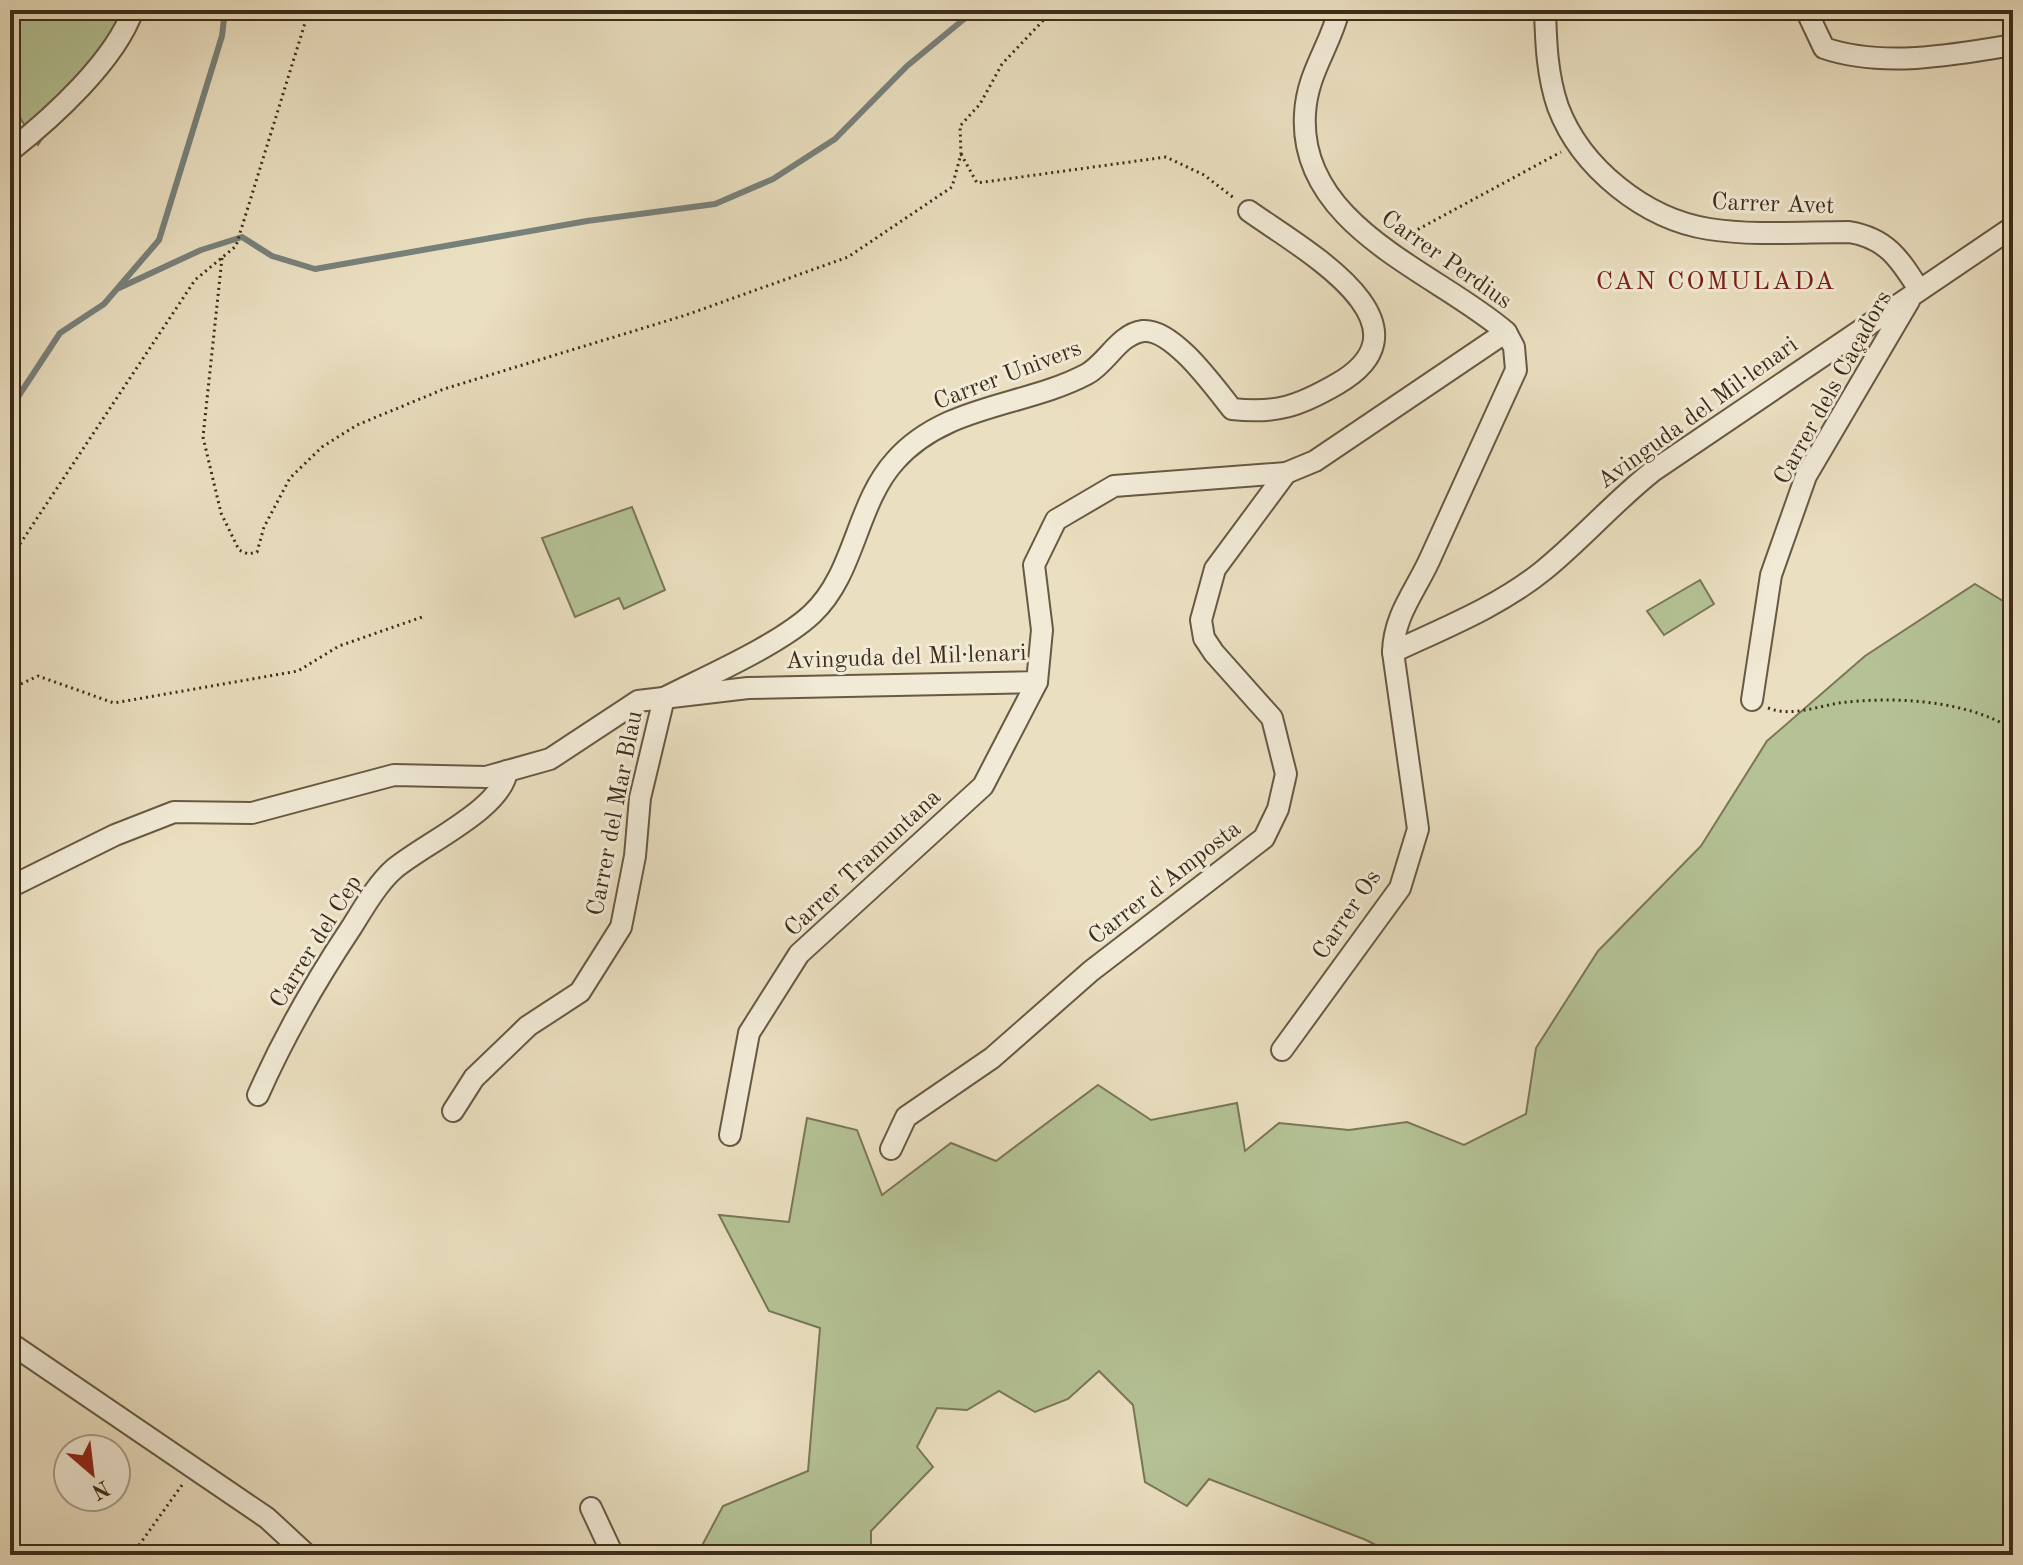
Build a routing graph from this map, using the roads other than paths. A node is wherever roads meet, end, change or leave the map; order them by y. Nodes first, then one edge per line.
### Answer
1 (133, 10) edge
2 (1339, 10) edge
3 (1545, 10) edge
4 (1806, 10) edge
5 (2013, 45) edge
6 (10, 151) edge
7 (1249, 211) road end
8 (2013, 227) edge
9 (1918, 288) junction
10 (1506, 332) junction
11 (1286, 473) junction
12 (1393, 652) junction
13 (1037, 682) junction
14 (664, 698) junction
15 (1752, 700) road end
16 (507, 771) junction
17 (10, 887) edge
18 (1282, 1050) dead end
19 (258, 1095) dead end
20 (453, 1111) dead end
21 (730, 1135) dead end
22 (891, 1149) dead end
23 (10, 1343) edge
24 (591, 1508) dead end
25 (307, 1555) edge
26 (613, 1555) edge

1 - 6 street
2 - 10 street, Carrer Perdius
3 - 9 street, Carrer Avet
4 - 5 street
7 - 14 street, Carrer Univers
8 - 9 street, Avinguda del Mil·lenari
9 - 12 street, Avinguda del Mil·lenari
9 - 15 street, Carrer dels Caçadors
10 - 11 street, Avinguda del Mil·lenari
10 - 12 street
11 - 13 street, Avinguda del Mil·lenari
11 - 22 street, Carrer d'Amposta
12 - 18 street, Carrer Os
13 - 14 street, Avinguda del Mil·lenari
13 - 21 street, Carrer Tramuntana
14 - 16 street, Avinguda del Mil·lenari
14 - 20 street, Carrer del Mar Blau
16 - 17 street, Avinguda del Mil·lenari
16 - 19 street, Carrer del Cep
23 - 25 street
24 - 26 street

